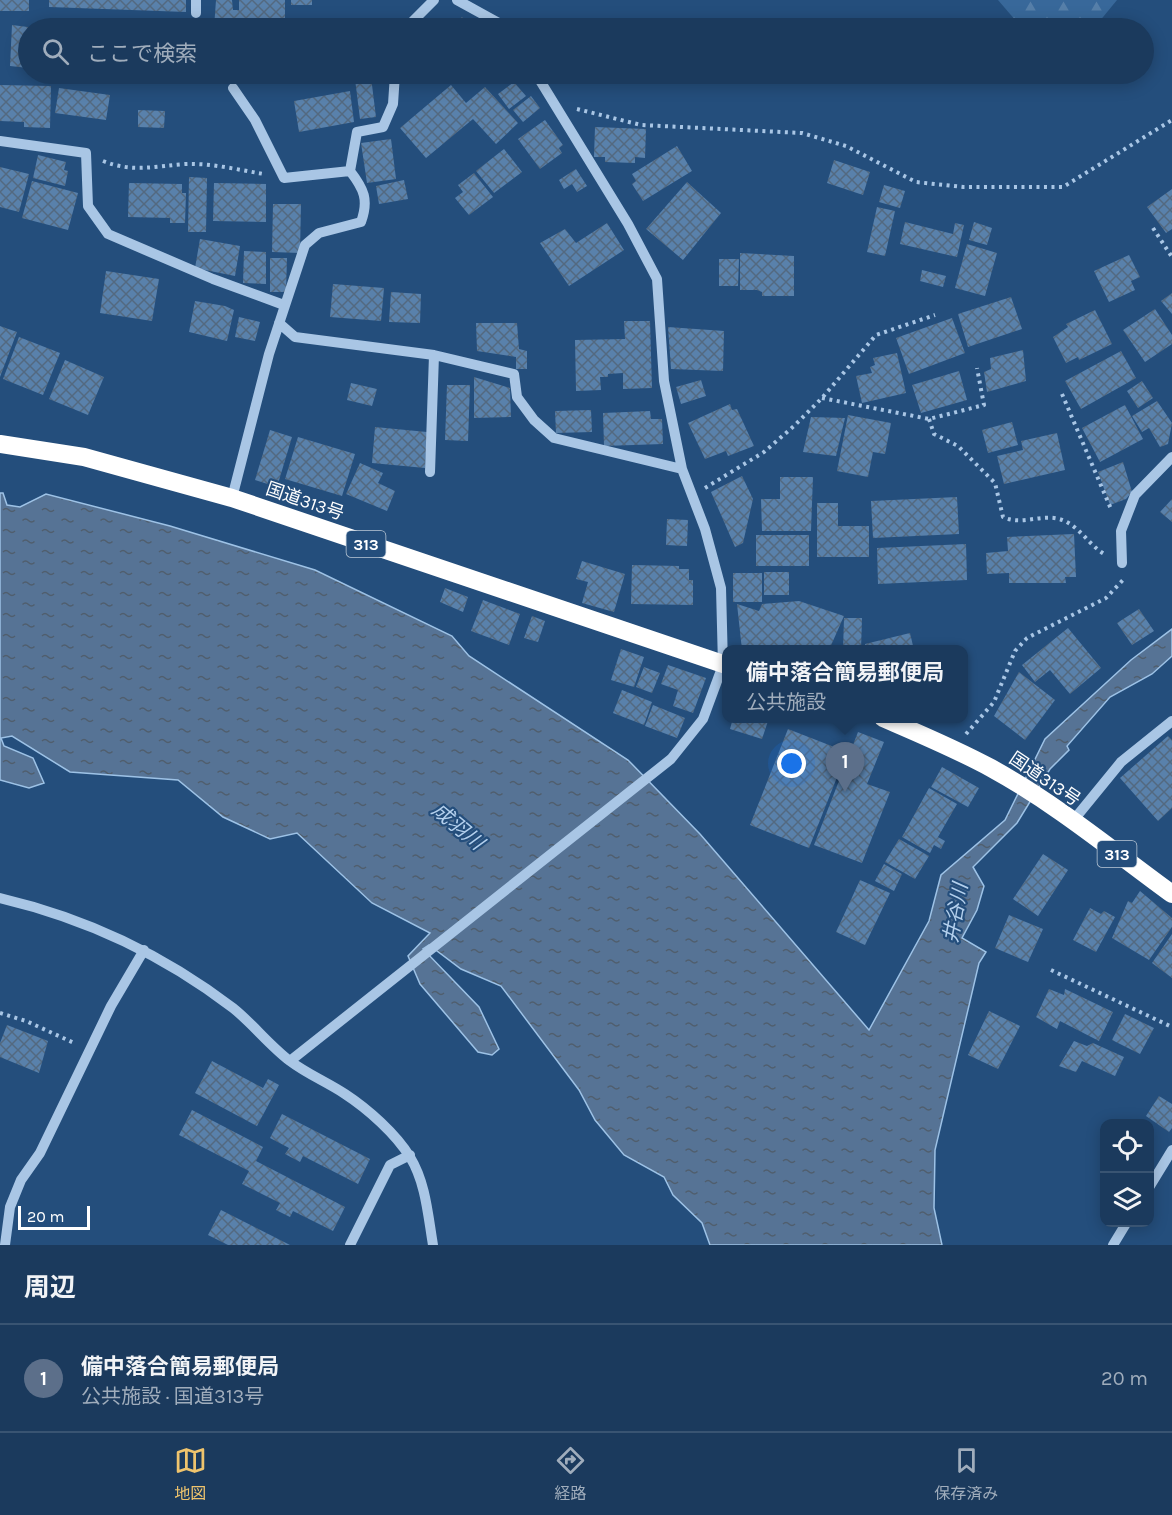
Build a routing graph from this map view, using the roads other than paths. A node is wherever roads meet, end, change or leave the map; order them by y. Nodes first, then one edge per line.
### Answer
1 (196, 0) edge
2 (434, 0) edge
3 (457, 0) edge
4 (196, 13) dead end
5 (416, 18) edge
6 (490, 18) edge
7 (394, 84) edge
8 (542, 84) edge
9 (233, 88) dead end
10 (0, 141) edge
11 (350, 171) junction
12 (285, 305) junction
13 (279, 323) junction
14 (434, 355) junction
15 (0, 444) edge
16 (1172, 457) edge
17 (682, 469) junction
18 (430, 472) dead end
19 (232, 498) junction
20 (1122, 564) road end
21 (724, 645) edge
22 (722, 664) edge
23 (722, 672) edge
24 (1172, 721) edge
25 (895, 723) edge
26 (1067, 818) junction
27 (1172, 894) edge
28 (0, 898) edge
29 (144, 950) junction
30 (290, 1061) junction
31 (1172, 1150) edge
32 (410, 1155) junction
33 (1154, 1178) edge
34 (1124, 1227) edge
35 (3, 1237) edge
36 (350, 1245) edge
37 (433, 1245) edge
38 (1113, 1245) edge

1 - 4 street
2 - 5 street
3 - 6 street
7 - 11 street
8 - 17 street
9 - 11 street
10 - 12 street
11 - 12 street
12 - 13 street
13 - 14 street
13 - 19 street
14 - 17 street
14 - 18 street
15 - 19 highway, 国道313号 / 313
16 - 20 street
17 - 21 street
19 - 22 highway, 国道313号 / 313
23 - 30 street
24 - 26 street
25 - 26 highway, 国道313号 / 313
26 - 27 highway, 国道313号 / 313
28 - 29 street
29 - 30 street
29 - 35 street
30 - 32 street
31 - 33 street
32 - 36 street
32 - 37 street
34 - 38 street

